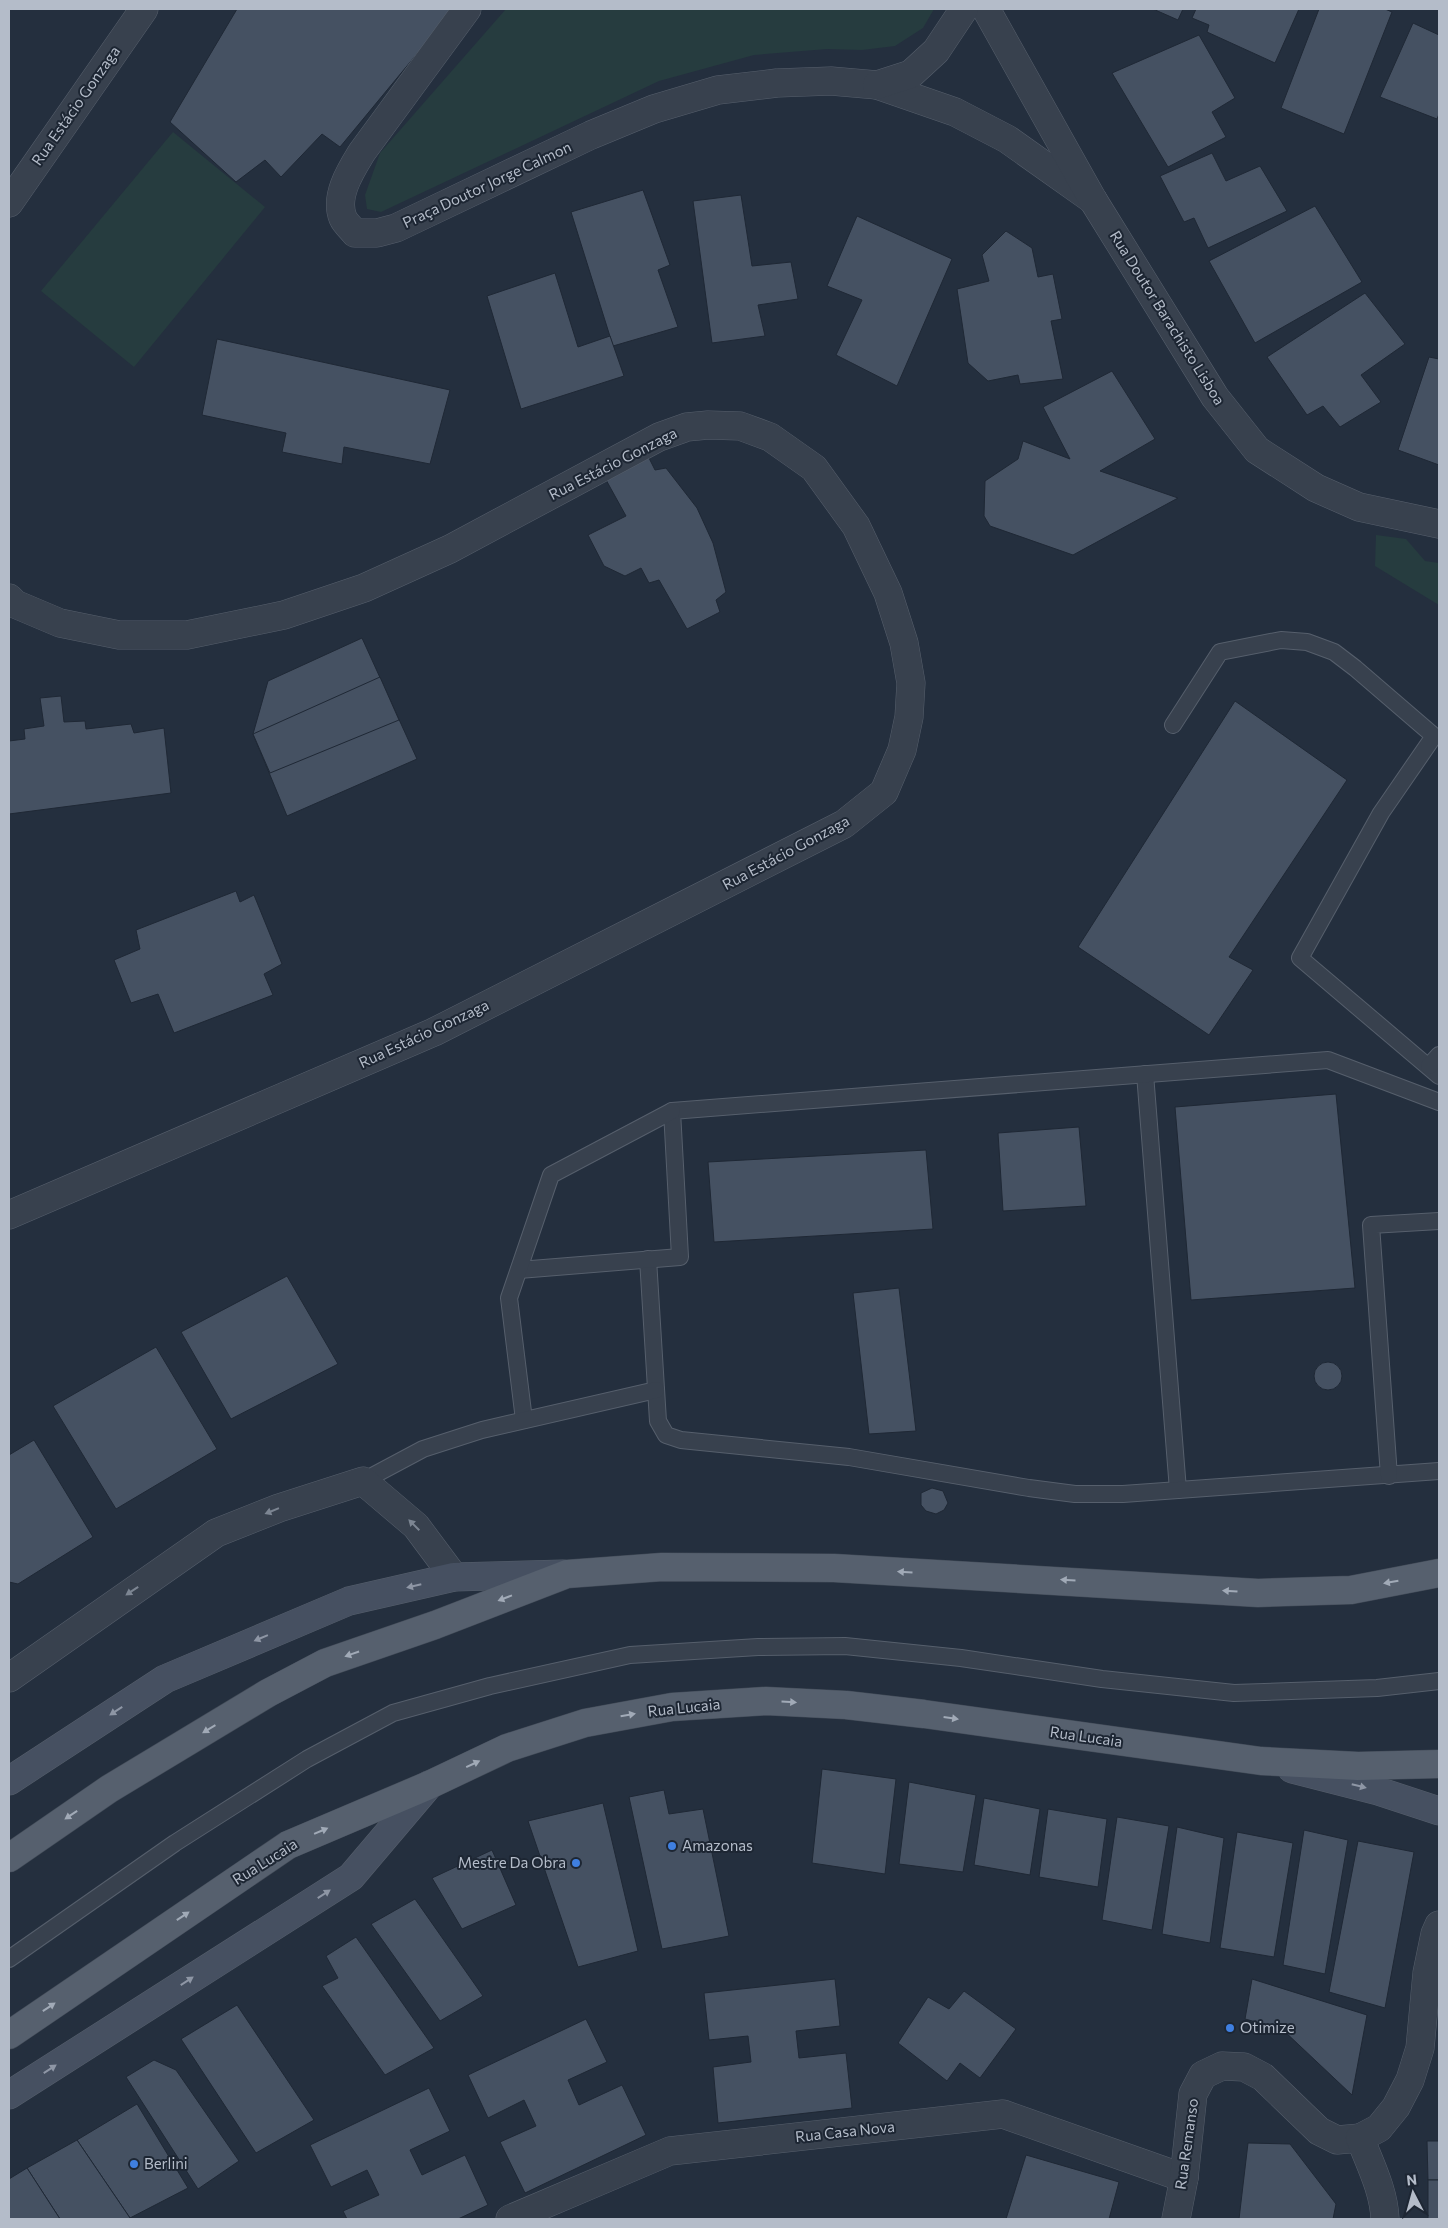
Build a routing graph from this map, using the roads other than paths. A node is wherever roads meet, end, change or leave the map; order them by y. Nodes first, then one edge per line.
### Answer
1 (144, 9) edge
2 (467, 9) edge
3 (964, 9) edge
4 (986, 9) edge
5 (877, 85) junction
6 (1093, 200) junction
7 (9, 203) edge
8 (1439, 524) edge
9 (9, 598) edge
10 (1173, 725) dead end
11 (1437, 736) edge
12 (1436, 1066) edge
13 (1145, 1074) junction
14 (1439, 1102) edge
15 (672, 1111) junction
16 (9, 1215) edge
17 (1439, 1220) edge
18 (648, 1259) junction
19 (519, 1270) junction
20 (656, 1390) junction
21 (524, 1420) junction
22 (1439, 1471) edge
23 (1389, 1476) junction
24 (363, 1481) junction
25 (1178, 1490) junction
26 (1439, 1573) edge
27 (567, 1574) junction
28 (454, 1577) junction
29 (9, 1678) edge
30 (1439, 1681) edge
31 (1261, 1761) junction
32 (1439, 1764) edge
33 (9, 1781) edge
34 (429, 1785) junction
35 (1439, 1811) edge
36 (9, 1858) edge
37 (1439, 1925) edge
38 (9, 1960) edge
39 (9, 2035) edge
40 (9, 2095) edge
41 (1360, 2138) junction
42 (1184, 2178) junction
43 (510, 2219) edge
44 (1176, 2219) edge
45 (1385, 2219) edge

1 - 7 street, Rua Estácio Gonzaga
2 - 5 street, Praça Doutor Jorge Calmon
3 - 5 street, Praça Doutor Jorge Calmon
4 - 6 street, Rua Doutor Barachisto Lisboa
5 - 6 street, Praça Doutor Jorge Calmon
6 - 8 street, Rua Doutor Barachisto Lisboa
9 - 16 street, Rua Estácio Gonzaga
10 - 11 lane
11 - 12 lane
13 - 14 lane
13 - 15 lane
13 - 25 lane
15 - 18 lane
15 - 19 lane
17 - 23 lane
18 - 19 lane
18 - 20 lane
19 - 21 lane
20 - 21 lane
20 - 25 lane
21 - 24 lane
22 - 23 lane
23 - 25 lane
28 -> 24 street
24 -> 29 street
26 -> 27 main road
27 - 28 main road
27 -> 36 main road
28 -> 33 main road
30 - 38 lane
31 - 32 main road, Rua Lucaia
34 -> 31 main road, Rua Lucaia
31 -> 35 main road
39 -> 34 main road, Rua Lucaia
40 -> 34 main road
37 - 41 street
41 - 42 street, Rua Remanso
41 - 45 street
42 - 43 street, Rua Casa Nova
42 - 44 street, Rua Remanso

